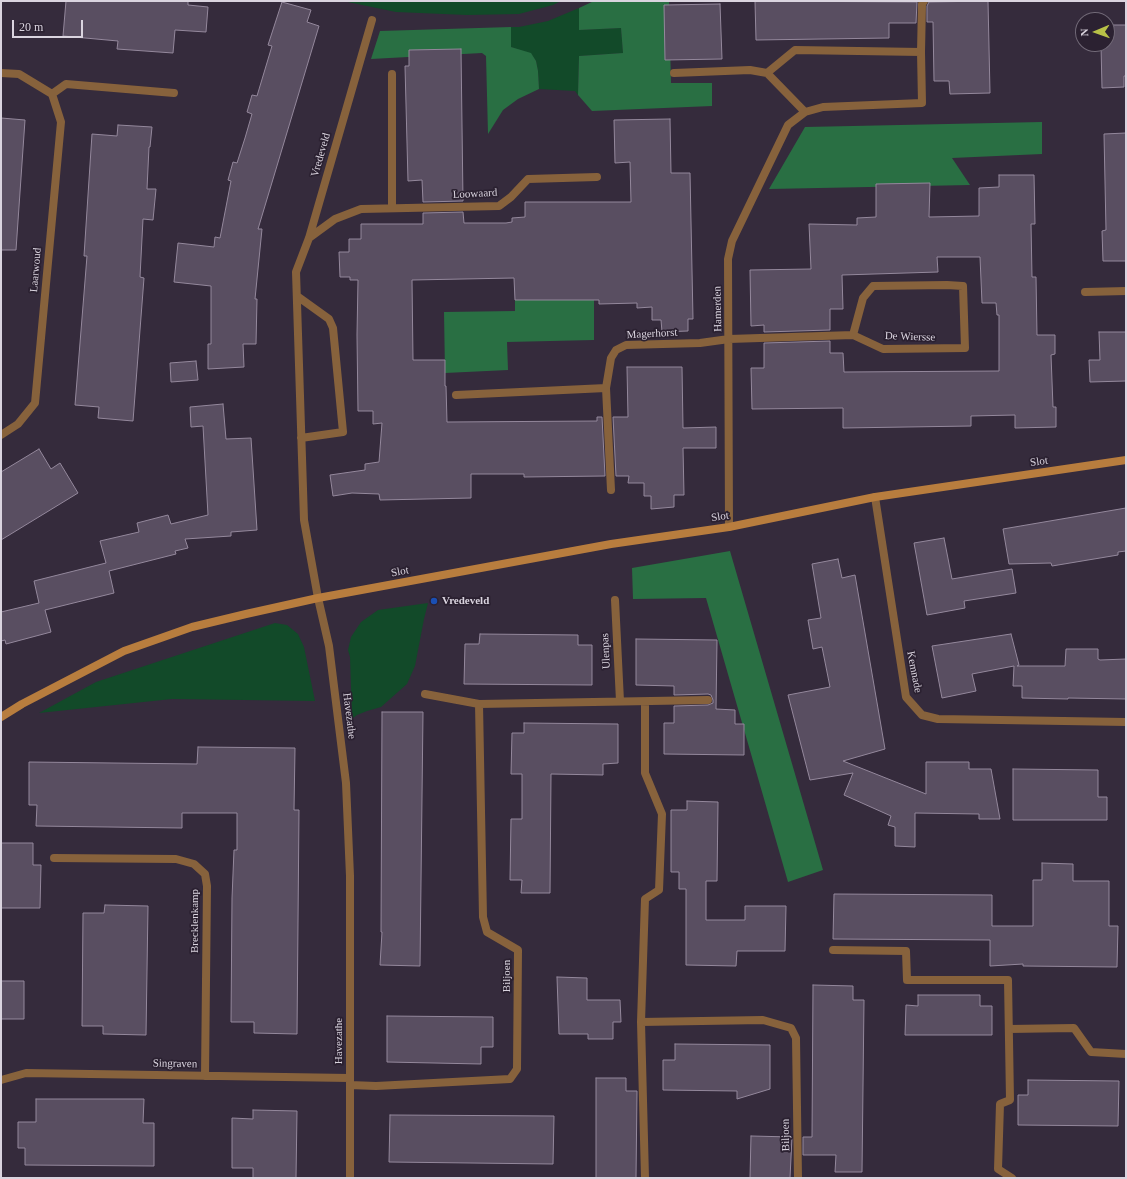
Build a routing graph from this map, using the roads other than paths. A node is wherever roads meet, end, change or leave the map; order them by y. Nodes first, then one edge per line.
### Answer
1 (924, 1) edge
2 (372, 20) dead end
3 (921, 52) junction
4 (1, 73) edge
5 (674, 73) dead end
6 (767, 73) junction
7 (392, 74) dead end
8 (174, 93) dead end
9 (52, 94) junction
10 (805, 112) junction
11 (597, 177) dead end
12 (392, 208) junction
13 (309, 238) junction
14 (1126, 291) edge
15 (1085, 292) dead end
16 (297, 296) junction
17 (853, 335) junction
18 (730, 339) junction
19 (606, 388) junction
20 (456, 395) dead end
21 (1, 435) edge
22 (301, 438) junction
23 (1126, 460) edge
24 (611, 490) dead end
25 (875, 497) junction
26 (729, 527) junction
27 (318, 598) junction
28 (615, 600) dead end
29 (425, 694) dead end
30 (708, 700) dead end
31 (620, 701) junction
32 (645, 702) junction
33 (479, 704) junction
34 (1, 717) edge
35 (1126, 722) edge
36 (54, 858) dead end
37 (833, 950) dead end
38 (641, 1022) junction
39 (1009, 1029) junction
40 (1126, 1054) edge
41 (205, 1076) junction
42 (1, 1080) edge
43 (350, 1082) junction
44 (350, 1178) edge
45 (645, 1178) edge
46 (798, 1178) edge
47 (1012, 1178) edge

1 - 3 street, Hamerden
2 - 13 street, Vredeveld
3 - 6 street
3 - 10 street, Hamerden
4 - 9 street
5 - 6 street
6 - 10 street
7 - 12 street
8 - 9 street
9 - 21 street, Laarwoud
10 - 18 street, Hamerden
11 - 12 street, Loowaard
12 - 13 street, Loowaard
13 - 16 street, Vredeveld
14 - 15 street
16 - 22 street, Vredeveld
16 - 22 street
17 - 17 street, De Wiersse
17 - 18 street, De Wiersse
18 - 19 street, Magerhorst
18 - 26 street, Hamerden
19 - 20 street
19 - 24 street, Magerhorst
22 - 27 street, Vredeveld
23 - 25 street, Slot
25 - 26 street, Slot
25 - 35 street, Kemnade
26 - 27 street, Slot
27 - 34 street
27 - 43 street, Havezathe
28 - 31 street, Ulenpas
29 - 33 street
30 - 32 street
31 - 32 street
31 - 33 street
32 - 38 street
33 - 43 street, Biljoen
36 - 41 street, Brecklenkamp
37 - 39 street
38 - 45 street
38 - 46 street, Biljoen
39 - 40 street
39 - 47 street
41 - 42 street, Singraven
41 - 43 street, Singraven
43 - 44 street, Havezathe

